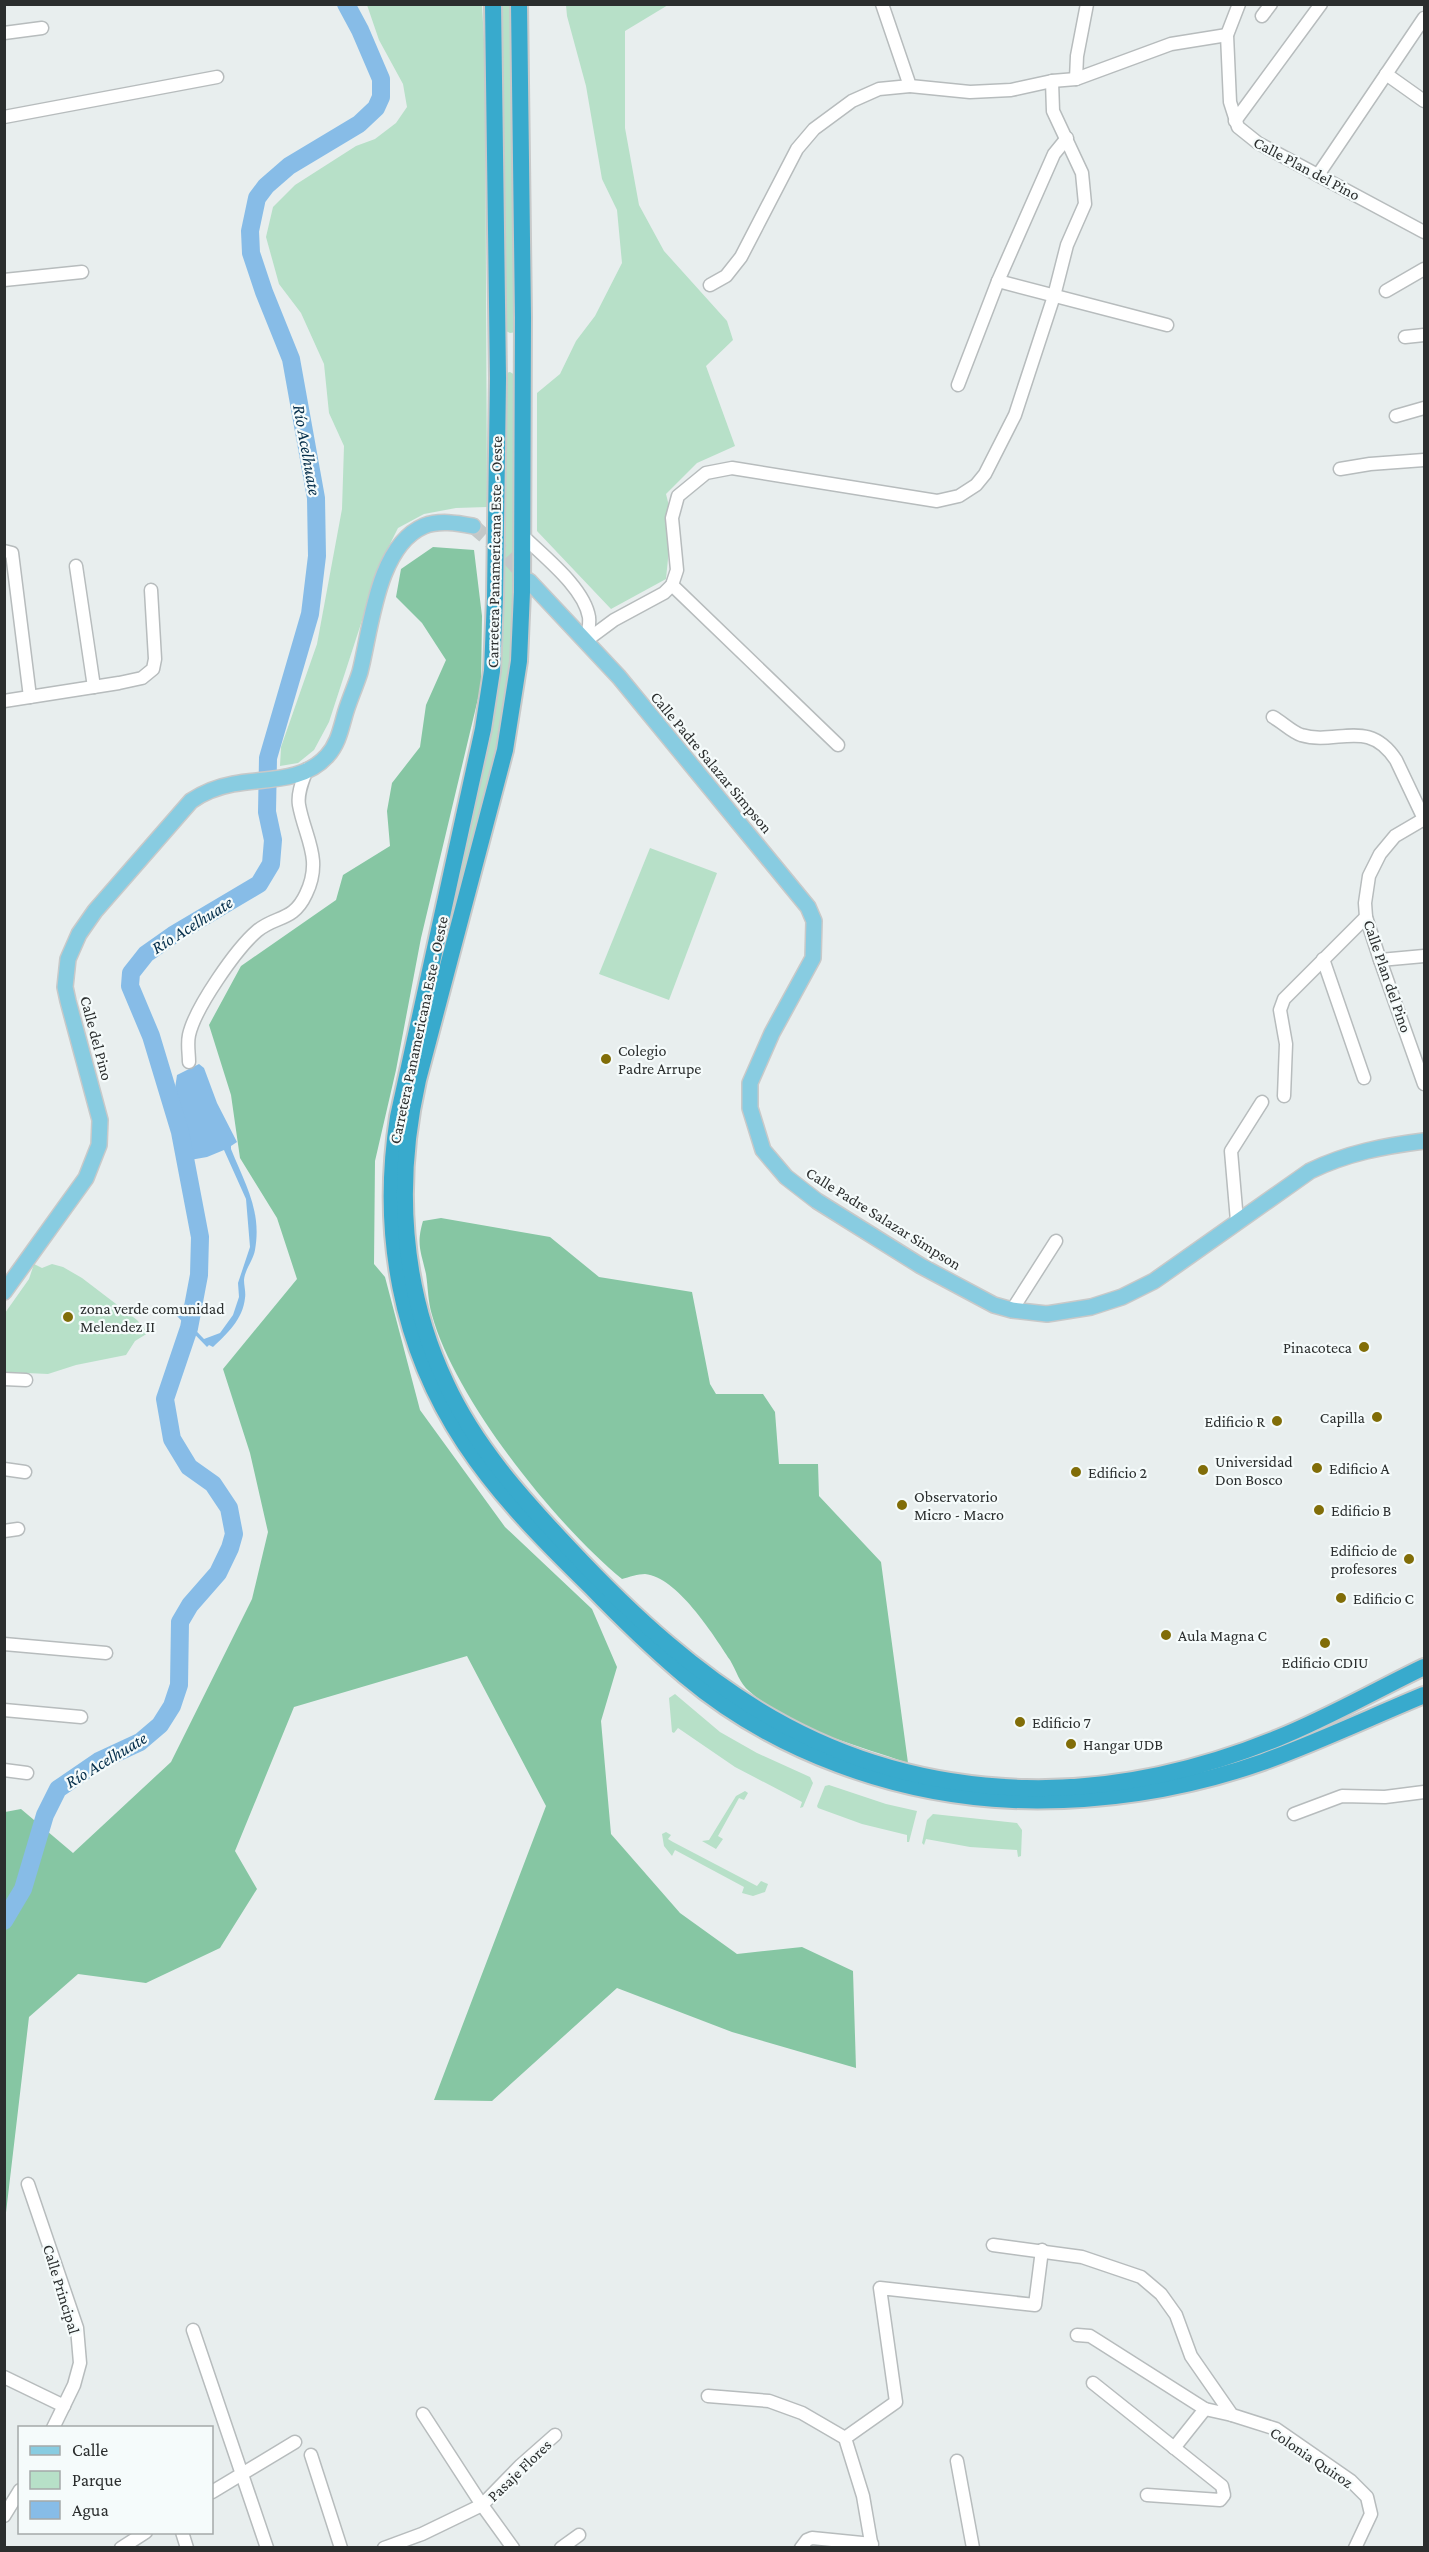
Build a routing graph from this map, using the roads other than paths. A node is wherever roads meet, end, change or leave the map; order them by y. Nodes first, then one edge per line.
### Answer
1 (493, 4) edge
2 (519, 4) edge
3 (882, 4) edge
4 (1087, 4) edge
5 (1239, 4) edge
6 (1270, 4) edge
7 (1321, 4) edge
8 (1262, 16) dead end
9 (1425, 18) edge
10 (42, 28) dead end
11 (4, 33) edge
12 (1227, 35) junction
13 (1386, 74) junction
14 (217, 77) dead end
15 (1076, 79) junction
16 (1052, 81) junction
17 (910, 86) junction
18 (1425, 101) edge
19 (4, 117) edge
20 (1235, 121) junction
21 (1067, 138) junction
22 (1318, 175) junction
23 (1425, 232) edge
24 (1425, 269) edge
25 (82, 272) dead end
26 (4, 280) edge
27 (998, 281) junction
28 (710, 285) dead end
29 (1386, 291) dead end
30 (1054, 296) junction
31 (1167, 325) dead end
32 (496, 328) junction
33 (523, 329) junction
34 (1425, 335) edge
35 (1405, 337) dead end
36 (498, 378) junction
37 (522, 379) junction
38 (958, 385) dead end
39 (1425, 408) edge
40 (1396, 417) dead end
41 (1425, 460) edge
42 (1340, 469) dead end
43 (473, 526) tunnel mouth
44 (522, 535) junction
45 (4, 551) edge
46 (76, 566) dead end
47 (529, 580) tunnel mouth
48 (672, 585) junction
49 (151, 590) dead end
50 (587, 640) junction
51 (94, 687) junction
52 (30, 697) junction
53 (4, 700) edge
54 (1274, 717) dead end
55 (838, 745) dead end
56 (307, 769) junction
57 (1424, 819) edge
58 (1366, 917) junction
59 (1425, 956) edge
60 (1323, 959) junction
61 (1380, 960) junction
62 (189, 1062) dead end
63 (1364, 1078) dead end
64 (1425, 1084) edge
65 (1284, 1096) dead end
66 (1262, 1102) dead end
67 (1425, 1141) edge
68 (1237, 1221) junction
69 (1056, 1240) dead end
70 (4, 1292) edge
71 (1012, 1310) junction
72 (4, 1379) edge
73 (26, 1380) dead end
74 (4, 1468) edge
75 (25, 1472) dead end
76 (18, 1529) dead end
77 (4, 1531) edge
78 (4, 1644) edge
79 (106, 1653) dead end
80 (1425, 1667) edge
81 (1425, 1695) edge
82 (4, 1710) edge
83 (81, 1717) dead end
84 (4, 1770) edge
85 (27, 1773) dead end
86 (1425, 1792) edge
87 (1294, 1814) dead end
88 (28, 2184) dead end
89 (993, 2245) dead end
90 (1042, 2250) junction
91 (193, 2330) dead end
92 (1077, 2335) dead end
93 (4, 2377) edge
94 (1092, 2383) dead end
95 (708, 2396) dead end
96 (64, 2406) junction
97 (1205, 2409) junction
98 (423, 2414) dead end
99 (1233, 2415) junction
100 (54, 2426) edge
101 (555, 2435) dead end
102 (845, 2438) junction
103 (295, 2442) dead end
104 (1174, 2448) junction
105 (310, 2455) dead end
106 (957, 2461) dead end
107 (241, 2474) junction
108 (213, 2491) edge
109 (13, 2492) edge
110 (1148, 2495) dead end
111 (482, 2505) junction
112 (4, 2516) edge
113 (143, 2534) edge
114 (579, 2535) dead end
115 (872, 2546) edge
116 (121, 2547) edge
117 (267, 2547) edge
118 (341, 2547) edge
119 (384, 2547) edge
120 (513, 2547) edge
121 (561, 2547) edge
122 (801, 2547) edge
123 (973, 2547) edge
124 (1355, 2547) edge

1 - 32 highway, Carretera Panamericana Este - Oeste
2 - 33 highway, Carretera Panamericana Este - Oeste
3 - 17 street
4 - 15 street
5 - 12 street
6 - 8 street
7 - 20 street
9 - 13 street
10 - 11 street
12 - 15 street
12 - 20 street
13 - 18 street
13 - 22 street
14 - 19 street
15 - 16 street
16 - 17 street
16 - 21 street
17 - 28 street
20 - 22 street, Calle Plan del Pino
21 - 27 street
21 - 30 street
22 - 23 street, Calle Plan del Pino
24 - 29 street
25 - 26 street
27 - 30 street
27 - 38 street
30 - 31 street
30 - 48 street
32 - 33 highway
32 - 36 highway, Carretera Panamericana Este - Oeste
33 - 37 highway, Carretera Panamericana Este - Oeste
34 - 35 street
36 - 37 highway
36 - 81 highway, Carretera Panamericana Este - Oeste
37 - 44 highway, Carretera Panamericana Este - Oeste
39 - 40 street
41 - 42 street
43 - 56 main road
44 - 50 street
44 - 80 highway, Carretera Panamericana Este - Oeste
45 - 52 street
46 - 51 street
47 - 50 main road, Calle Padre Salazar Simpson
48 - 50 street
48 - 55 street
49 - 51 street
50 - 71 main road, Calle Padre Salazar Simpson
51 - 52 street
52 - 53 street
54 - 57 street
56 - 62 street
56 - 70 main road, Calle del Pino
57 - 58 street, Calle Plan del Pino
58 - 60 street
58 - 61 street, Calle Plan del Pino
59 - 61 street
60 - 63 street
60 - 65 street
61 - 64 street, Calle Plan del Pino
66 - 68 street
67 - 68 main road, Calle Padre Salazar Simpson
68 - 71 main road, Calle Padre Salazar Simpson
69 - 71 street
72 - 73 street
74 - 75 street
76 - 77 street
78 - 79 street
82 - 83 street
84 - 85 street
86 - 87 street
88 - 96 street, Calle Principal
89 - 90 street
90 - 99 street
90 - 102 street
91 - 107 street
92 - 97 street
93 - 96 street
94 - 104 street
95 - 102 street
96 - 100 street, Calle Principal
97 - 99 street, Colonia Quiroz
97 - 104 street
98 - 111 street
99 - 124 street, Colonia Quiroz
101 - 111 street, Pasaje Flores
102 - 115 street
103 - 107 street
104 - 110 street
105 - 118 street
106 - 123 street
107 - 108 street
107 - 117 street
109 - 112 street
111 - 119 street, Pasaje Flores
111 - 120 street
113 - 116 street
114 - 121 street
115 - 122 street

